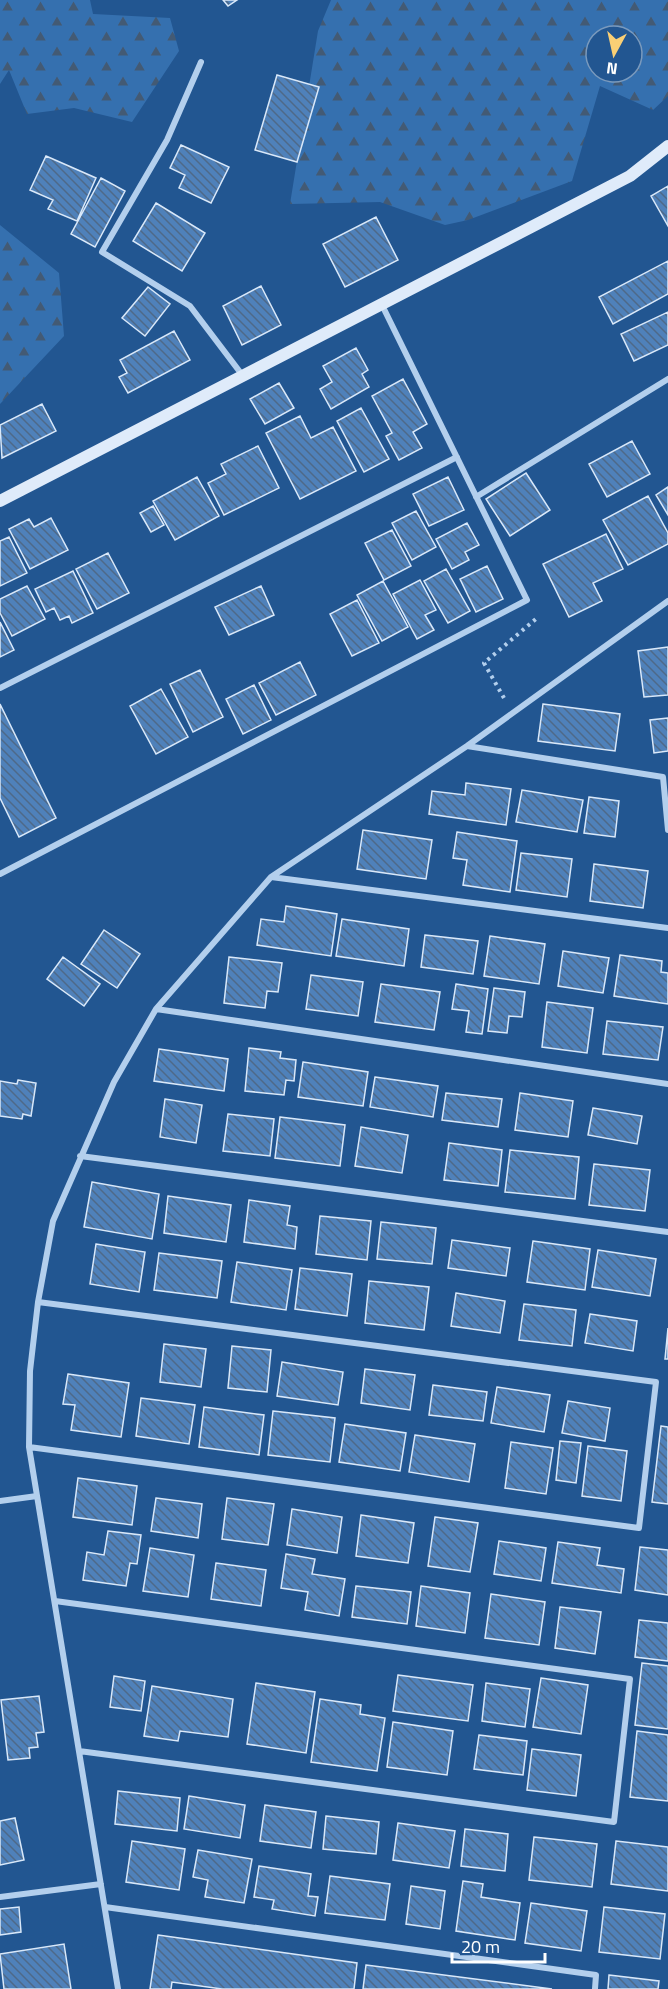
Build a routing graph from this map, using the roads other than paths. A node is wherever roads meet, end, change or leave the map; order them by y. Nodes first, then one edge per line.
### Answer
1 (201, 62) dead end
2 (668, 146) edge
3 (382, 305) junction
4 (243, 376) junction
5 (668, 379) edge
6 (457, 457) junction
7 (476, 497) junction
8 (0, 501) edge
9 (668, 601) edge
10 (0, 688) edge
11 (467, 746) junction
12 (668, 830) edge
13 (0, 874) edge
14 (271, 877) junction
15 (668, 928) edge
16 (156, 1009) junction
17 (668, 1084) edge
18 (80, 1156) junction
19 (668, 1232) edge
20 (38, 1302) junction
21 (29, 1447) junction
22 (37, 1496) junction
23 (0, 1502) edge
24 (55, 1601) junction
25 (79, 1751) junction
26 (102, 1884) junction
27 (0, 1898) edge
28 (105, 1908) junction
29 (118, 1989) edge
30 (595, 1989) edge

1 - 4 street
2 - 3 street
3 - 4 street
3 - 6 street
4 - 8 street
5 - 7 street
6 - 7 street
6 - 10 street
7 - 13 street
9 - 11 street
11 - 12 street
11 - 14 street
14 - 15 street
14 - 16 street
16 - 17 street
16 - 18 street
18 - 19 street
18 - 20 street
20 - 21 street
20 - 21 street
21 - 22 street
22 - 23 street
22 - 24 street
24 - 25 street
24 - 25 street
25 - 26 street
26 - 27 street
26 - 28 street
28 - 29 street
28 - 30 street

